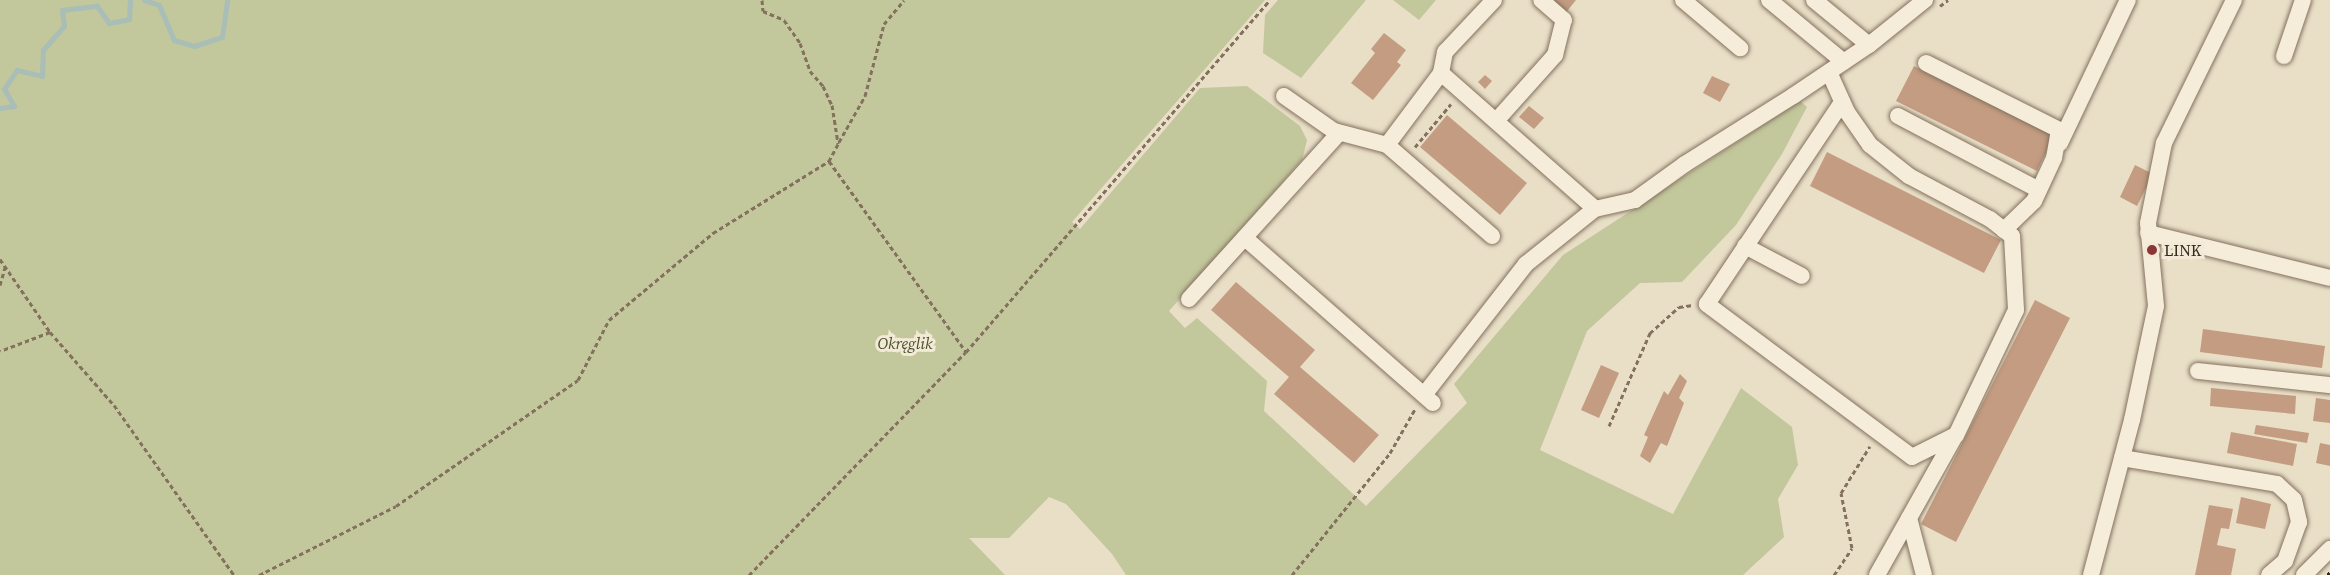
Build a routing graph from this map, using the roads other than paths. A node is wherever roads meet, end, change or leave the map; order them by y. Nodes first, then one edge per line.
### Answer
1 (1494, 0) edge
2 (1541, 0) edge
3 (1683, 0) edge
4 (1768, 0) edge
5 (1814, 0) edge
6 (1925, 0) edge
7 (2128, 0) edge
8 (2234, 0) edge
9 (2303, 0) edge
10 (1869, 45) junction
11 (1740, 48) dead end
12 (2284, 56) dead end
13 (1844, 62) junction
14 (1926, 63) dead end
15 (1829, 72) junction
16 (1441, 73) junction
17 (1284, 96) dead end
18 (1842, 102) junction
19 (1898, 116) dead end
20 (1496, 122) junction
21 (1339, 133) junction
22 (1387, 145) junction
23 (2055, 154) junction
24 (2039, 190) junction
25 (1595, 209) junction
26 (2004, 230) junction
27 (2148, 233) junction
28 (1492, 236) dead end
29 (1245, 238) junction
30 (1745, 246) junction
31 (1802, 276) dead end
32 (2330, 278) edge
33 (1189, 299) dead end
34 (2198, 371) dead end
35 (2330, 385) edge
36 (1956, 435) junction
37 (2122, 458) junction
38 (1909, 518) junction
39 (2330, 549) edge
40 (1877, 575) edge
41 (1924, 575) edge
42 (2091, 575) edge
43 (2269, 575) edge
44 (2304, 575) edge

1 - 16 street
2 - 20 street
3 - 11 street
4 - 13 street
5 - 10 street
6 - 10 street
7 - 23 street
8 - 27 street
9 - 12 street
10 - 13 street
13 - 15 street
14 - 23 street
15 - 18 street
15 - 25 street
16 - 20 street
16 - 22 street
17 - 21 street
18 - 26 street
18 - 30 street
19 - 24 street
20 - 25 street
21 - 22 street
21 - 29 street
22 - 28 street
23 - 24 street
24 - 26 street
25 - 29 street
26 - 36 street
27 - 32 street
27 - 37 street
29 - 33 street
30 - 31 street
30 - 36 street
34 - 35 street
36 - 38 street
37 - 42 street
37 - 43 street
38 - 40 street
38 - 41 street
39 - 44 street

